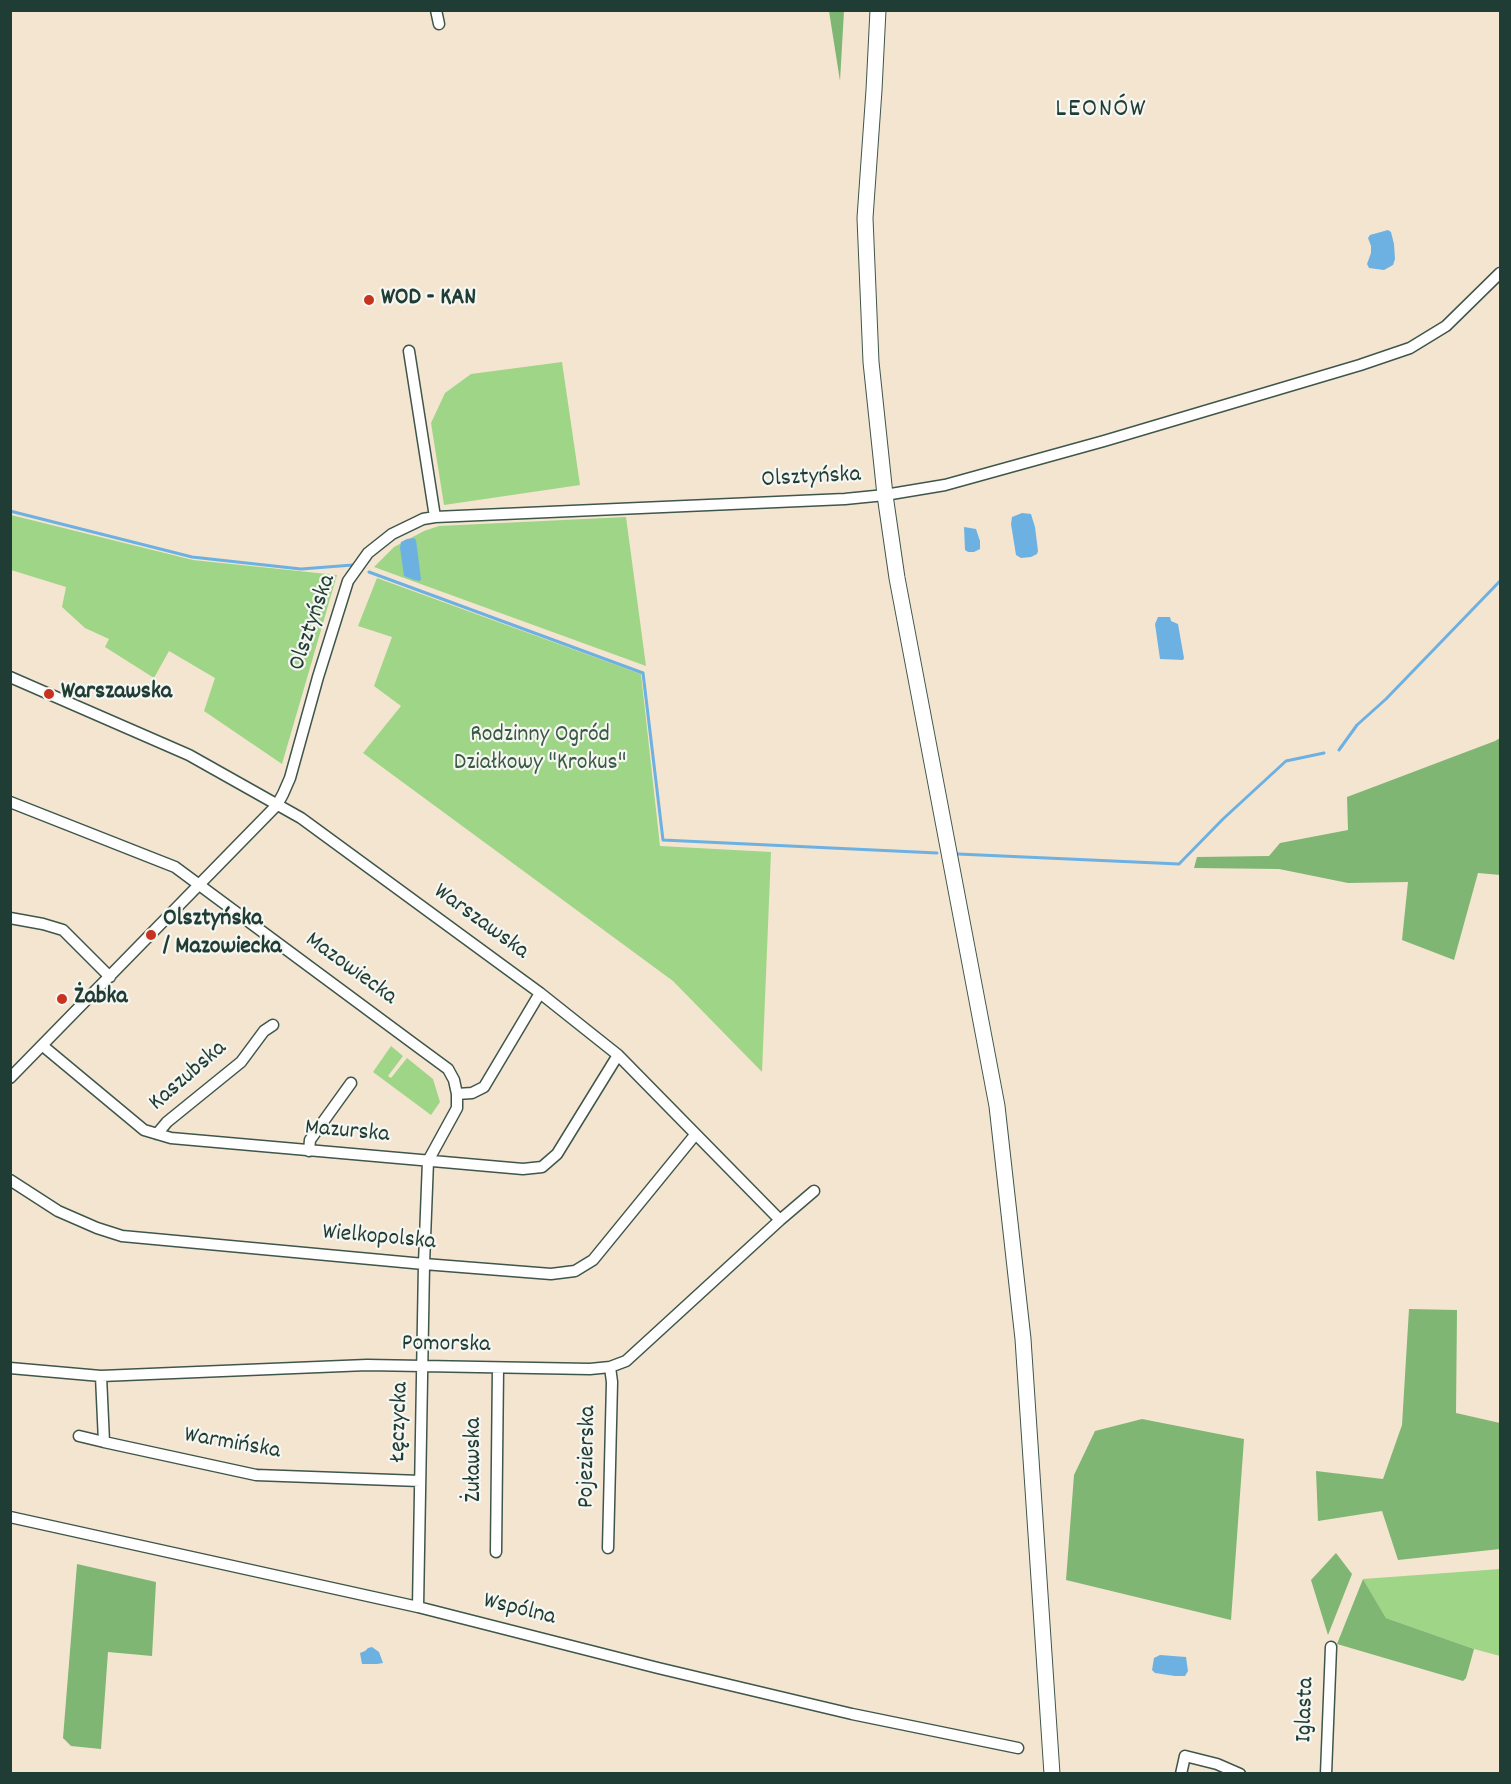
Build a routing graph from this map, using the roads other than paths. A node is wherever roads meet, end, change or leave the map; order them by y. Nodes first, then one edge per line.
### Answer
1 (436, 10) edge
2 (878, 10) edge
3 (439, 24) dead end
4 (1500, 273) edge
5 (409, 351) dead end
6 (885, 495) junction
7 (435, 517) junction
8 (10, 677) edge
9 (10, 802) edge
10 (277, 805) junction
11 (199, 885) junction
12 (10, 918) edge
13 (110, 977) junction
14 (540, 993) junction
15 (273, 1025) dead end
16 (43, 1046) junction
17 (618, 1055) junction
18 (10, 1078) edge
19 (351, 1083) dead end
20 (457, 1094) junction
21 (157, 1134) junction
22 (695, 1135) junction
23 (309, 1151) junction
24 (428, 1161) junction
25 (10, 1180) edge
26 (814, 1191) dead end
27 (780, 1220) junction
28 (424, 1264) junction
29 (423, 1366) junction
30 (610, 1367) junction
31 (10, 1368) edge
32 (498, 1368) junction
33 (101, 1376) junction
34 (79, 1436) dead end
35 (104, 1442) junction
36 (420, 1481) junction
37 (10, 1517) edge
38 (608, 1548) dead end
39 (496, 1551) dead end
40 (418, 1607) junction
41 (1331, 1647) dead end
42 (1018, 1748) dead end
43 (1052, 1773) edge
44 (1181, 1773) edge
45 (1240, 1773) edge
46 (1326, 1773) edge

1 - 3 street
2 - 6 main road
4 - 6 street, Olsztyńska
5 - 7 street
6 - 7 street, Olsztyńska
6 - 43 main road
7 - 10 street, Olsztyńska
8 - 10 street, Warszawska
9 - 11 street, Mazowiecka
10 - 11 street, Olsztyńska
10 - 14 street, Warszawska
11 - 13 street, Olsztyńska
11 - 20 street, Mazowiecka
12 - 13 street
13 - 16 street, Olsztyńska
14 - 17 street, Warszawska
14 - 20 street
15 - 21 street, Kaszubska
16 - 18 street, Olsztyńska
16 - 21 street, Mazurska
17 - 22 street, Warszawska
17 - 24 street, Mazurska
19 - 23 street
20 - 24 street, Łęczycka
21 - 23 street, Mazurska
22 - 27 street, Warszawska
22 - 28 street, Wielkopolska
23 - 24 street, Mazurska
24 - 28 street, Łęczycka
25 - 28 street, Wielkopolska
26 - 27 street, Pomorska
27 - 30 street, Pomorska
28 - 29 street, Łęczycka
29 - 32 street, Pomorska
29 - 33 street, Pomorska
29 - 36 street, Łęczycka
30 - 32 street, Pomorska
30 - 38 street, Pojezierska
31 - 33 street, Pomorska
32 - 39 street, Żuławska
33 - 35 street
34 - 35 street, Warmińska
35 - 36 street, Warmińska
36 - 40 street, Łęczycka
37 - 40 street, Wspólna
40 - 42 street, Wspólna
41 - 46 street, Iglasta
44 - 45 street

